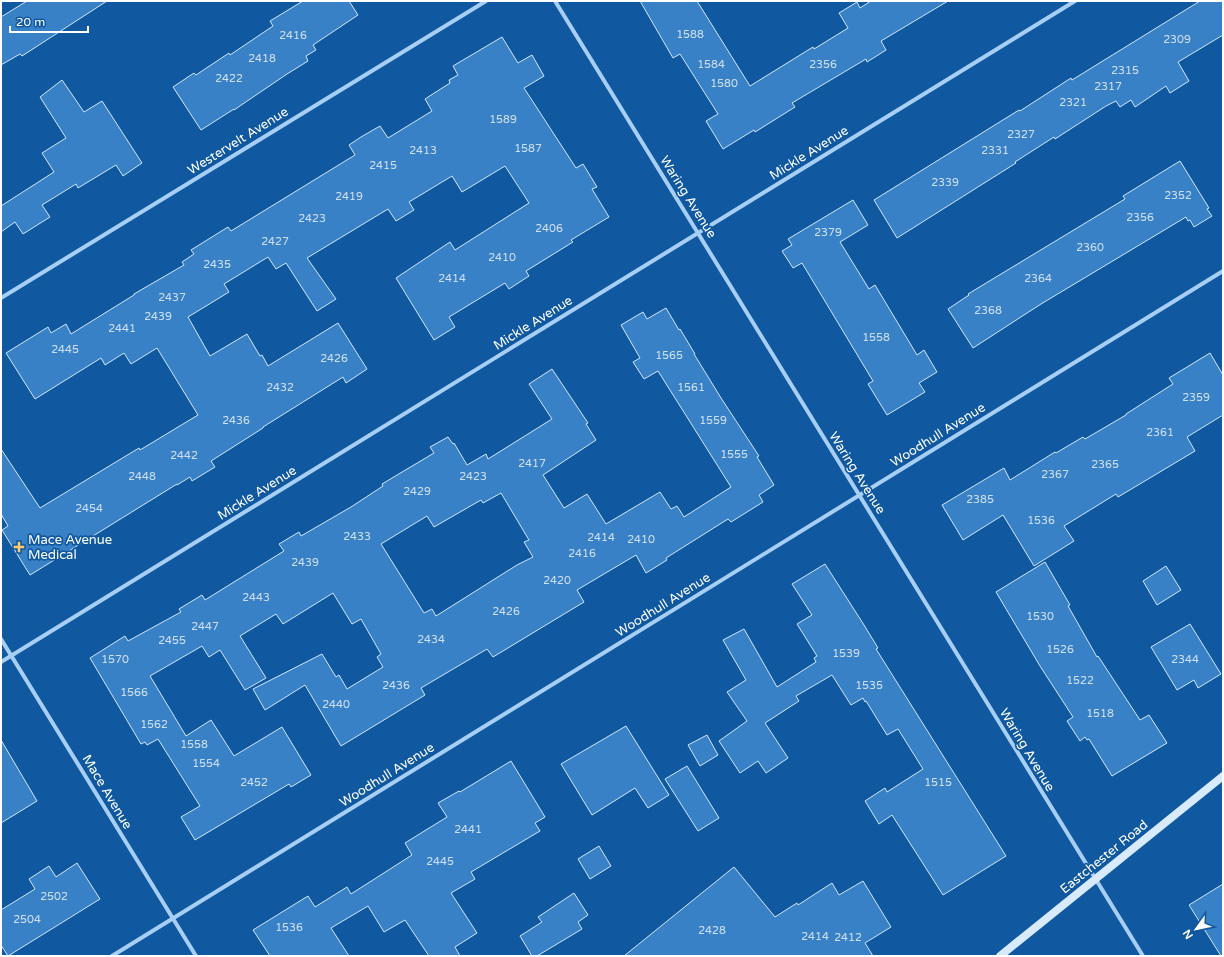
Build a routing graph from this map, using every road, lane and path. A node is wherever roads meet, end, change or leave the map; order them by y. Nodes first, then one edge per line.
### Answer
1 (486, 1) edge
2 (555, 1) edge
3 (1075, 1) edge
4 (698, 233) junction
5 (1223, 271) edge
6 (1, 298) edge
7 (859, 496) junction
8 (1, 639) edge
9 (11, 656) junction
10 (1, 662) edge
11 (1223, 776) edge
12 (1096, 880) junction
13 (173, 918) junction
14 (112, 956) edge
15 (196, 956) edge
16 (1000, 956) edge
17 (1143, 956) edge

1 - 6 street, Westervelt Avenue
2 - 4 street, Waring Avenue
3 - 4 street, Mickle Avenue
4 - 7 street, Waring Avenue
4 - 9 street, Mickle Avenue
5 - 7 street, Woodhull Avenue
7 - 12 street, Waring Avenue
7 - 13 street, Woodhull Avenue
8 - 9 street, Mace Avenue
9 - 10 street, Mickle Avenue
9 - 13 street, Mace Avenue
11 - 12 main road, Eastchester Road
12 - 16 main road, Eastchester Road
12 - 17 street, Waring Avenue
13 - 14 street, Woodhull Avenue
13 - 15 street, Mace Avenue

